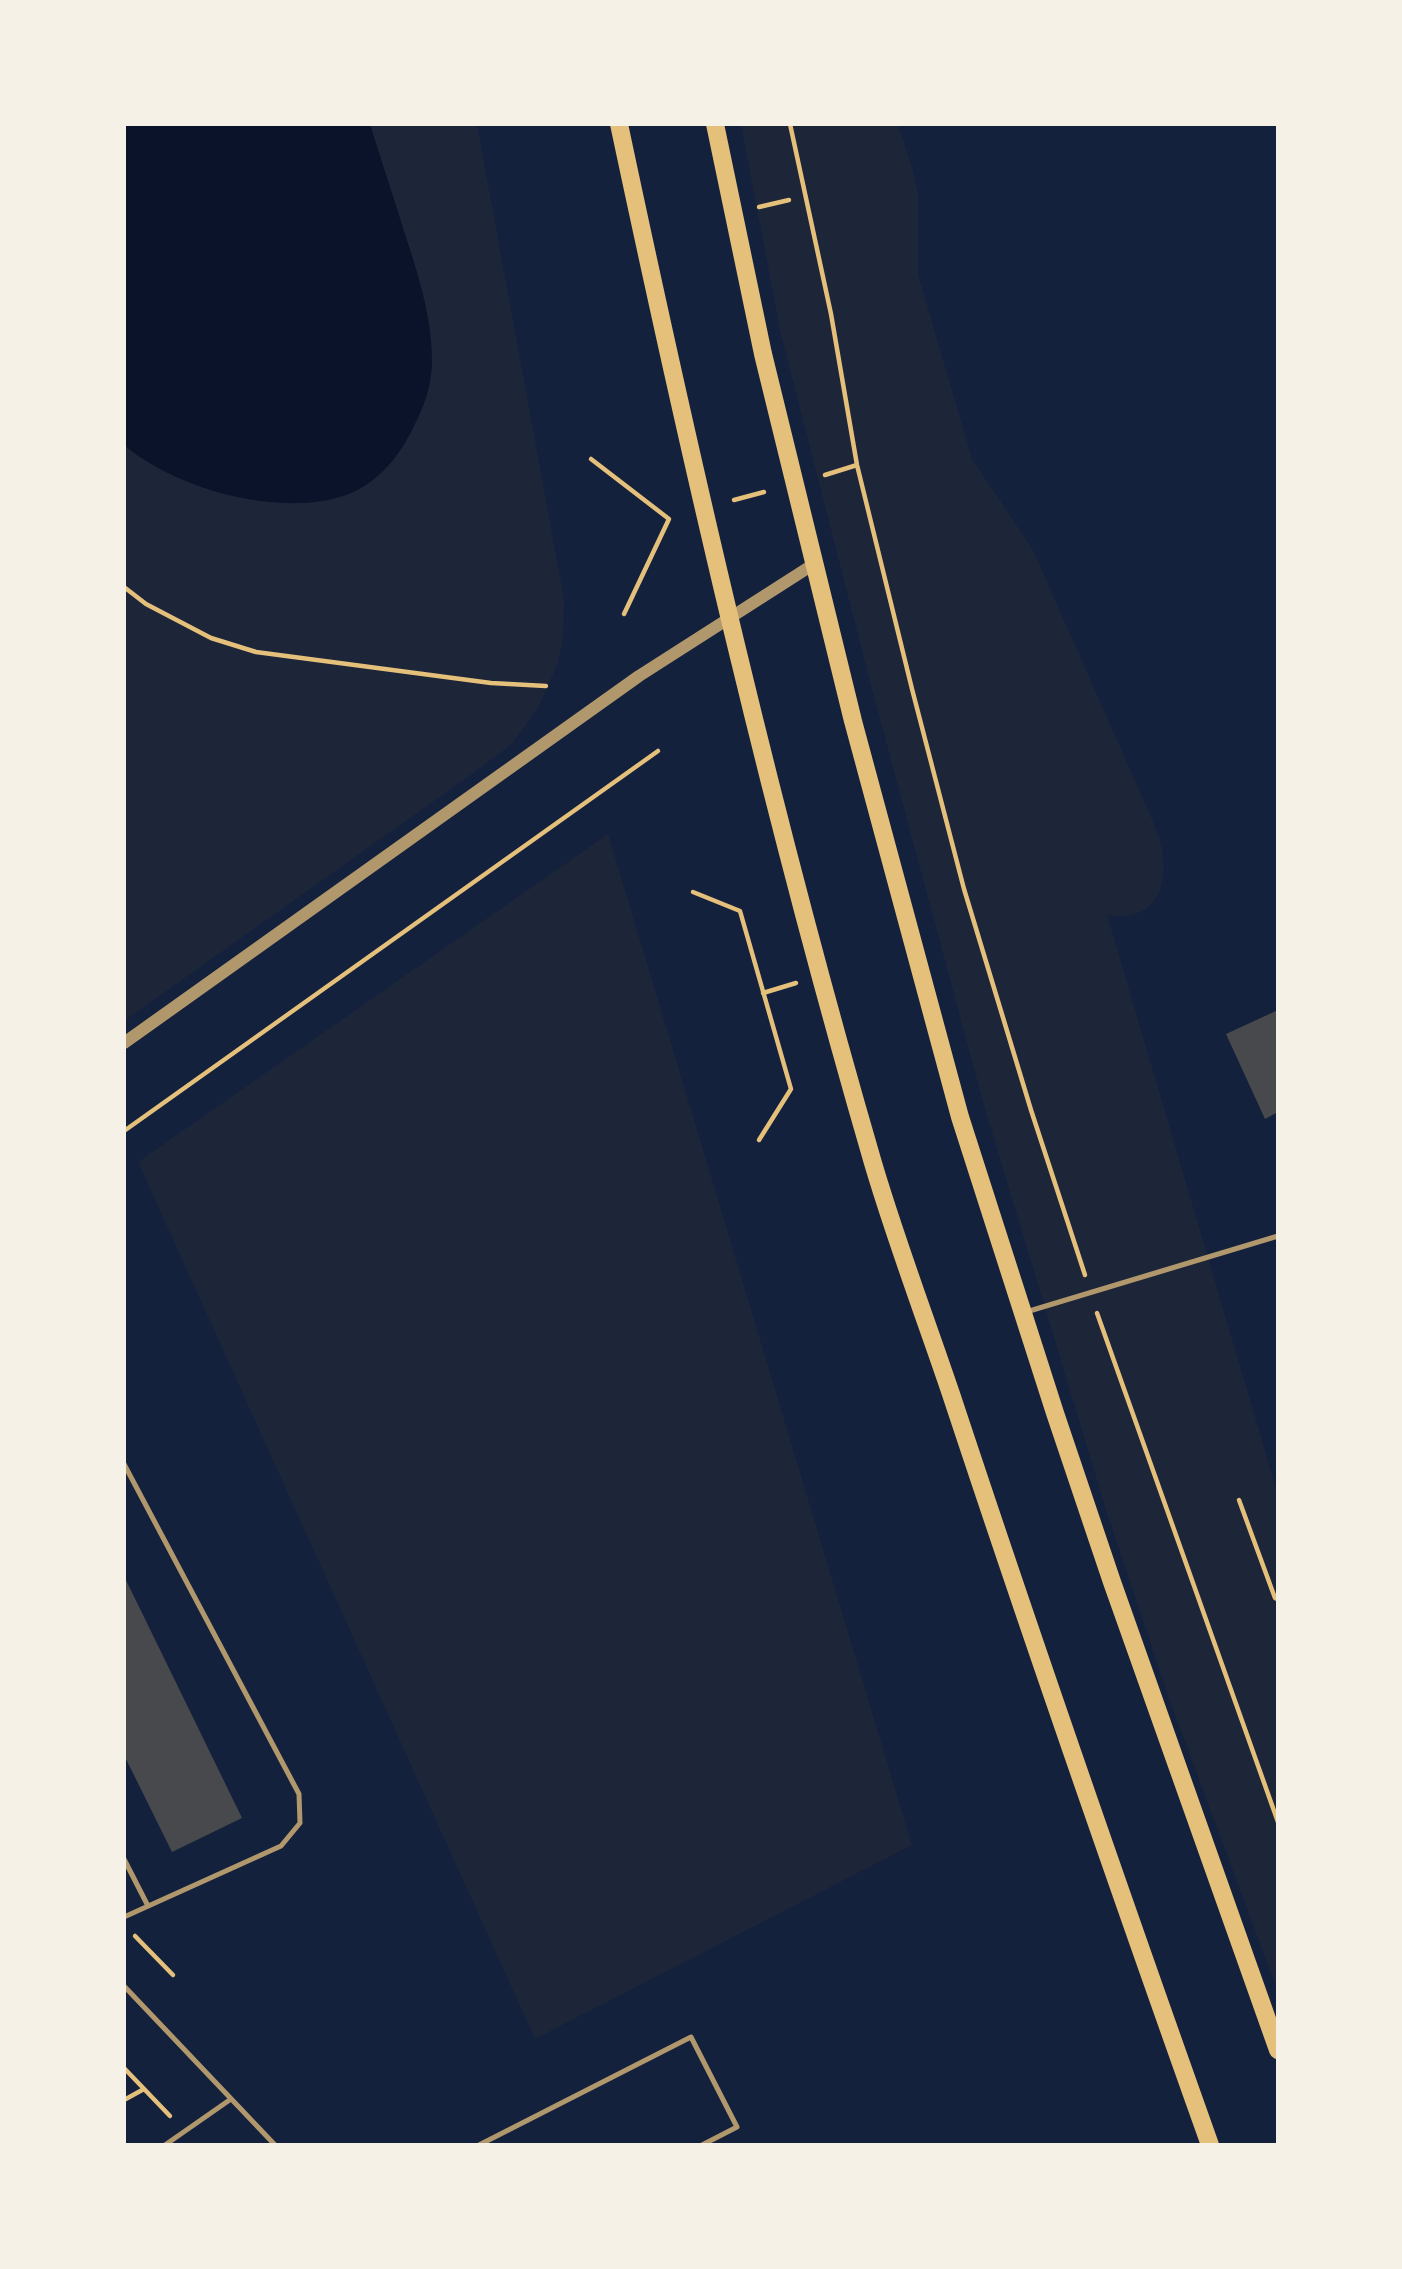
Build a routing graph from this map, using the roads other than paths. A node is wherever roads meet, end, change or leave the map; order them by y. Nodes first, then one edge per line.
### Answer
1 (619, 124) edge
2 (715, 124) edge
3 (814, 564) junction
4 (728, 619) junction
5 (124, 1044) edge
6 (1278, 1236) edge
7 (1023, 1313) junction
8 (124, 1464) edge
9 (124, 1859) edge
10 (148, 1906) junction
11 (124, 1917) edge
12 (124, 1986) edge
13 (1278, 2050) edge
14 (231, 2099) junction
15 (495, 2136) junction
16 (165, 2145) edge
17 (275, 2145) edge
18 (478, 2145) edge
19 (499, 2145) edge
20 (702, 2145) edge
21 (1210, 2145) edge

1 - 4 main road
2 - 3 main road
3 - 4 street
3 - 7 main road
4 - 5 street
4 - 21 main road
6 - 7 lane
7 - 13 main road
8 - 10 lane
9 - 10 lane
10 - 11 lane
12 - 14 lane
14 - 16 lane
14 - 17 lane
15 - 18 lane
15 - 19 lane
15 - 20 lane

